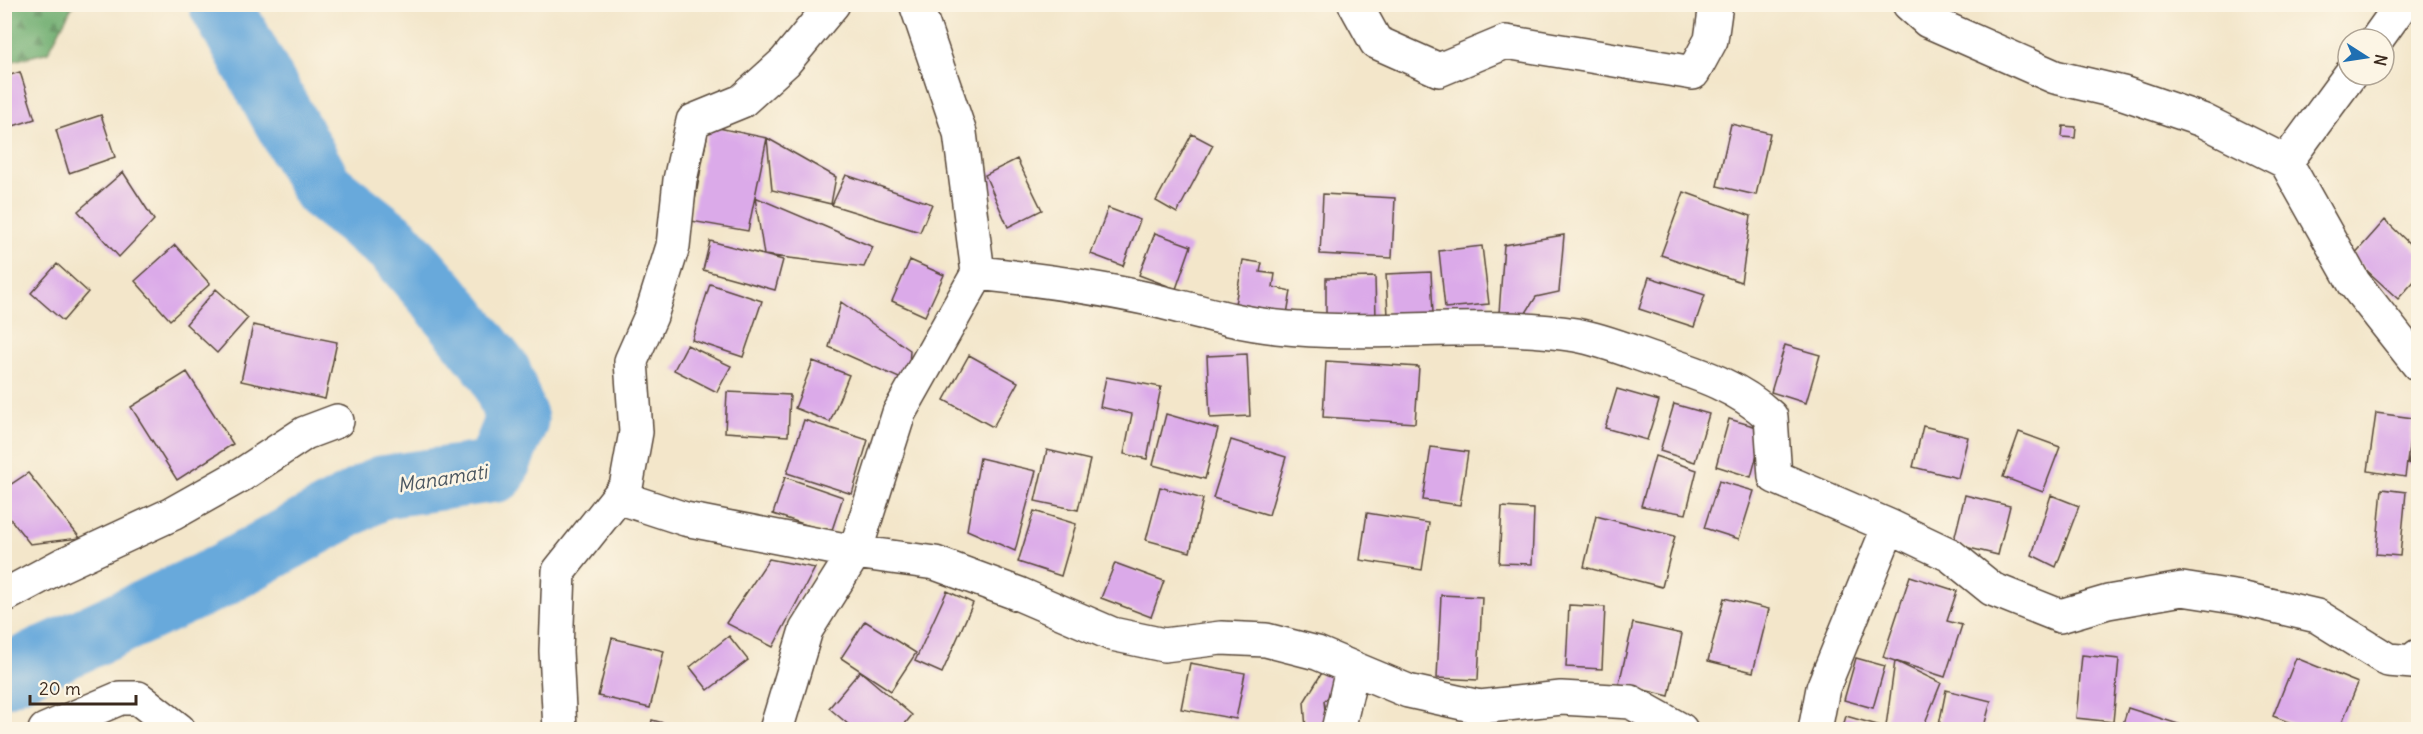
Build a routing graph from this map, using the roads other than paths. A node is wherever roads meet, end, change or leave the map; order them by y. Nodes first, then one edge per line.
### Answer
1 (833, 4) edge
2 (916, 4) edge
3 (1355, 4) edge
4 (1716, 4) edge
5 (1909, 4) edge
6 (2402, 4) edge
7 (2386, 27) edge
8 (2341, 87) edge
9 (2286, 162) junction
10 (978, 273) junction
11 (2418, 363) edge
12 (337, 421) dead end
13 (618, 497) junction
14 (1889, 526) junction
15 (855, 552) junction
16 (4, 596) edge
17 (2418, 656) edge
18 (1352, 670) junction
19 (45, 729) edge
20 (178, 729) edge
21 (560, 729) edge
22 (776, 729) edge
23 (1338, 729) edge
24 (1681, 729) edge
25 (1815, 729) edge

1 - 13 street
2 - 10 street
3 - 4 street
5 - 9 street
6 - 7 street
8 - 9 street
9 - 11 street
10 - 14 street
10 - 15 street
12 - 16 street
13 - 15 street
13 - 21 street
14 - 17 street
14 - 25 street
15 - 18 street
15 - 22 street
18 - 23 street
18 - 24 street
19 - 20 street

